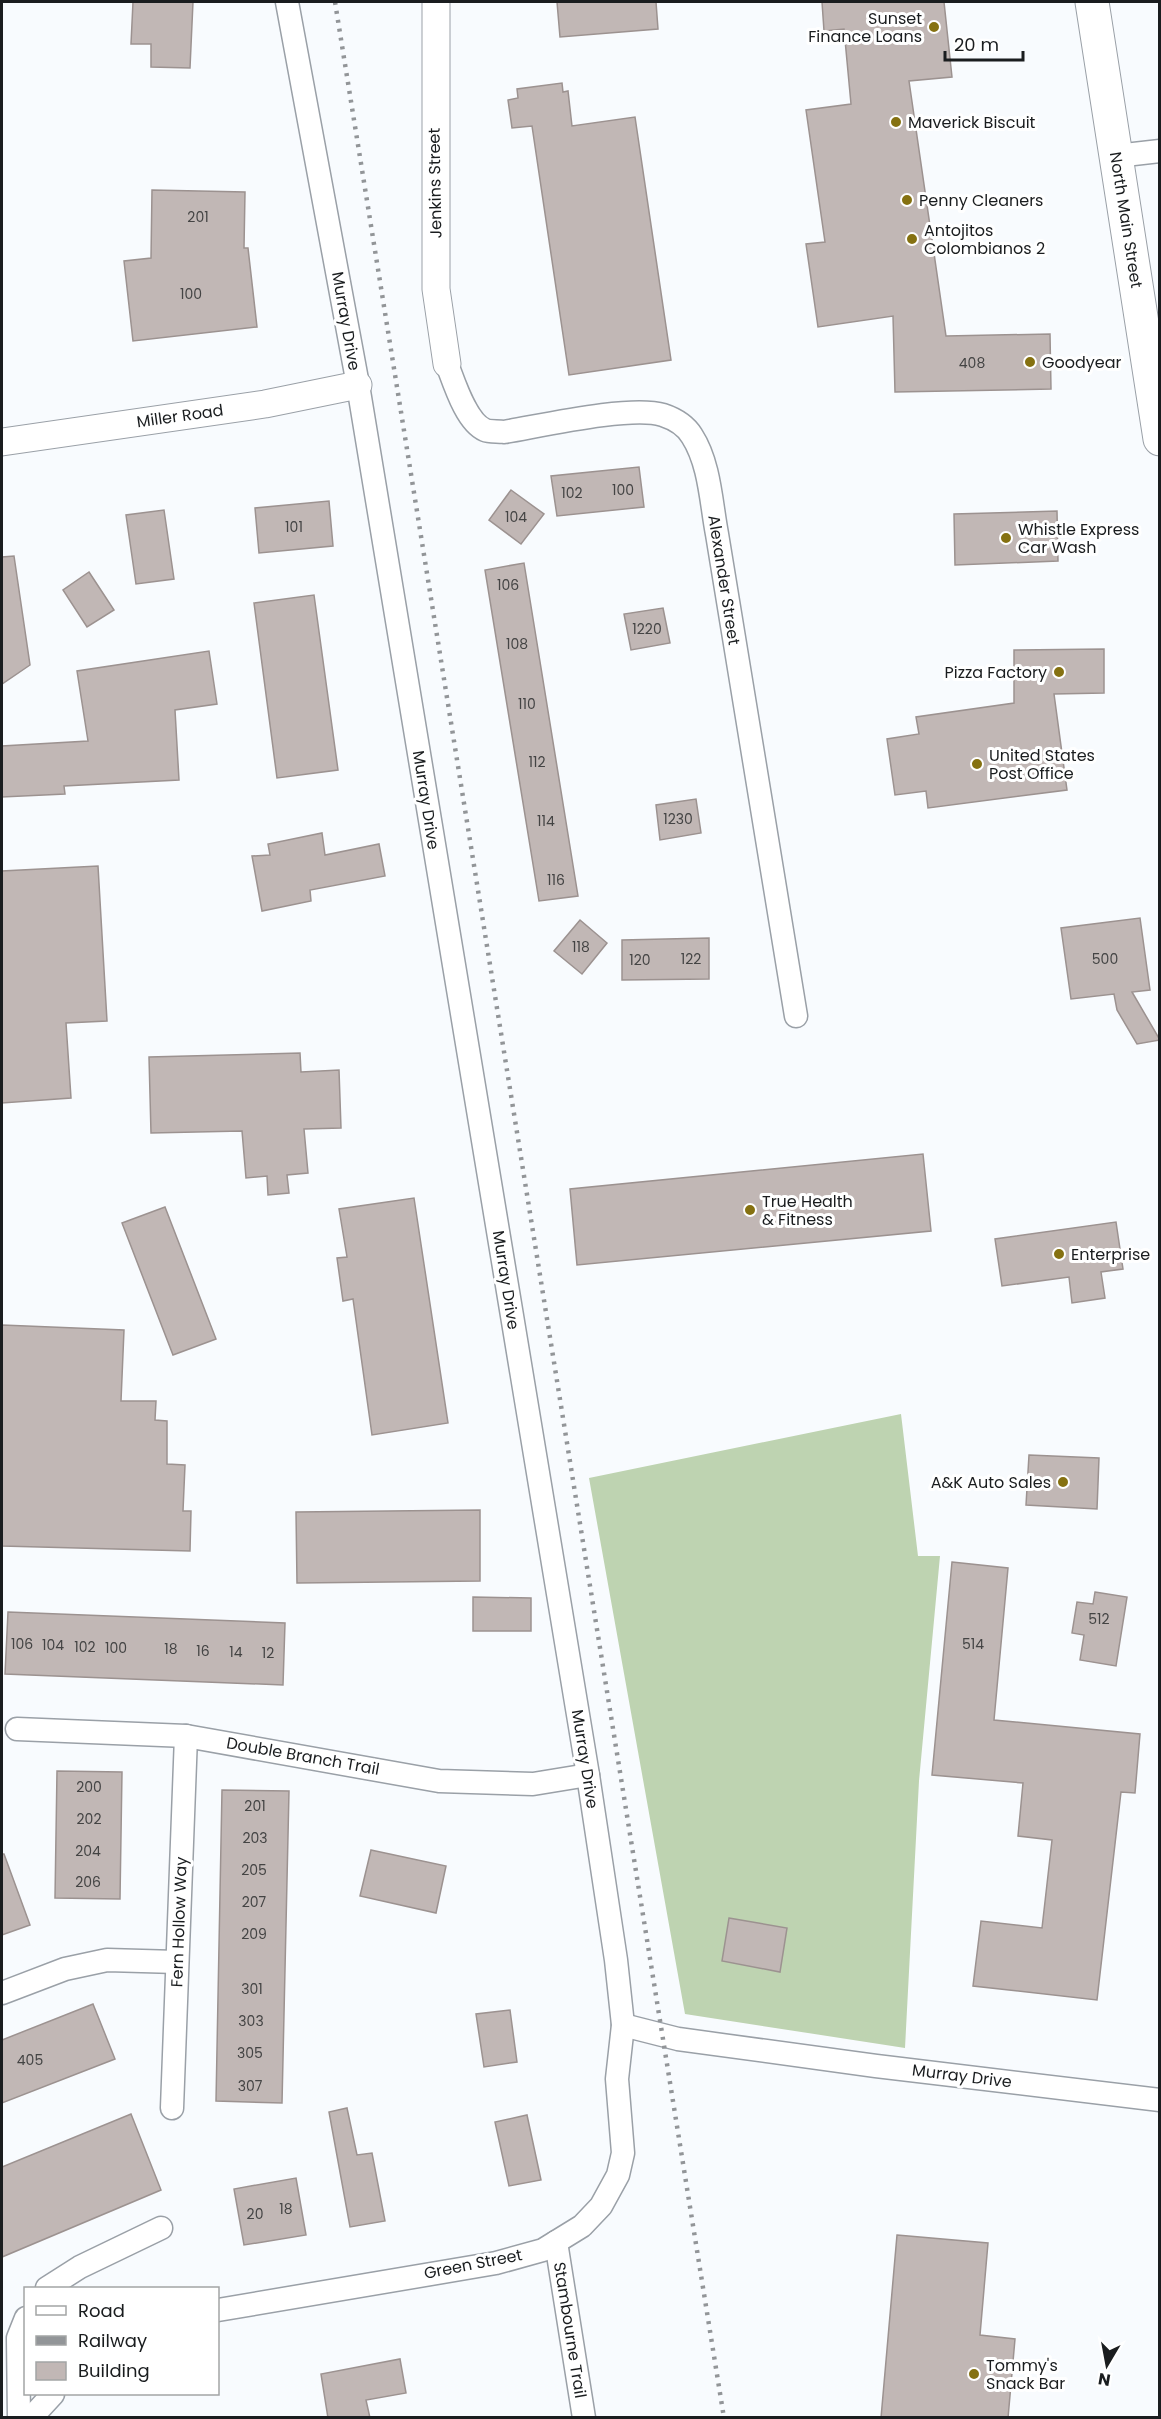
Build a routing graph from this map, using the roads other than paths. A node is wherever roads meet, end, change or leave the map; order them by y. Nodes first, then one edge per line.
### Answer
1 (287, 2) edge
2 (436, 2) edge
3 (1092, 2) edge
4 (1160, 151) edge
5 (1116, 156) junction
6 (447, 364) joint
7 (358, 385) junction
8 (1160, 439) edge
9 (2, 442) edge
10 (796, 1016) dead end
11 (17, 1729) dead end
12 (186, 1736) junction
13 (588, 1775) junction
14 (177, 1962) junction
15 (2, 1993) edge
16 (623, 2025) junction
17 (1160, 2100) edge
18 (172, 2108) dead end
19 (161, 2228) dead end
20 (556, 2242) junction
21 (49, 2287) edge
22 (219, 2310) edge
23 (24, 2323) edge
24 (52, 2395) edge
25 (20, 2418) edge
26 (31, 2418) edge
27 (584, 2418) edge

1 - 7 street, Murray Drive
2 - 6 street, Jenkins Street
3 - 5 main road, North Main Street
4 - 5 street
5 - 8 main road, North Main Street
6 - 10 street, Alexander Street
7 - 9 street, Miller Road
7 - 13 street, Murray Drive
11 - 12 street, Double Branch Trail
12 - 13 street, Double Branch Trail
12 - 14 street, Fern Hollow Way
13 - 16 street, Murray Drive
14 - 15 street
14 - 18 street, Fern Hollow Way
16 - 17 street, Murray Drive
16 - 20 street, Green Street
19 - 21 street
20 - 22 street, Green Street
20 - 27 street, Stambourne Trail
23 - 25 street
24 - 26 street

